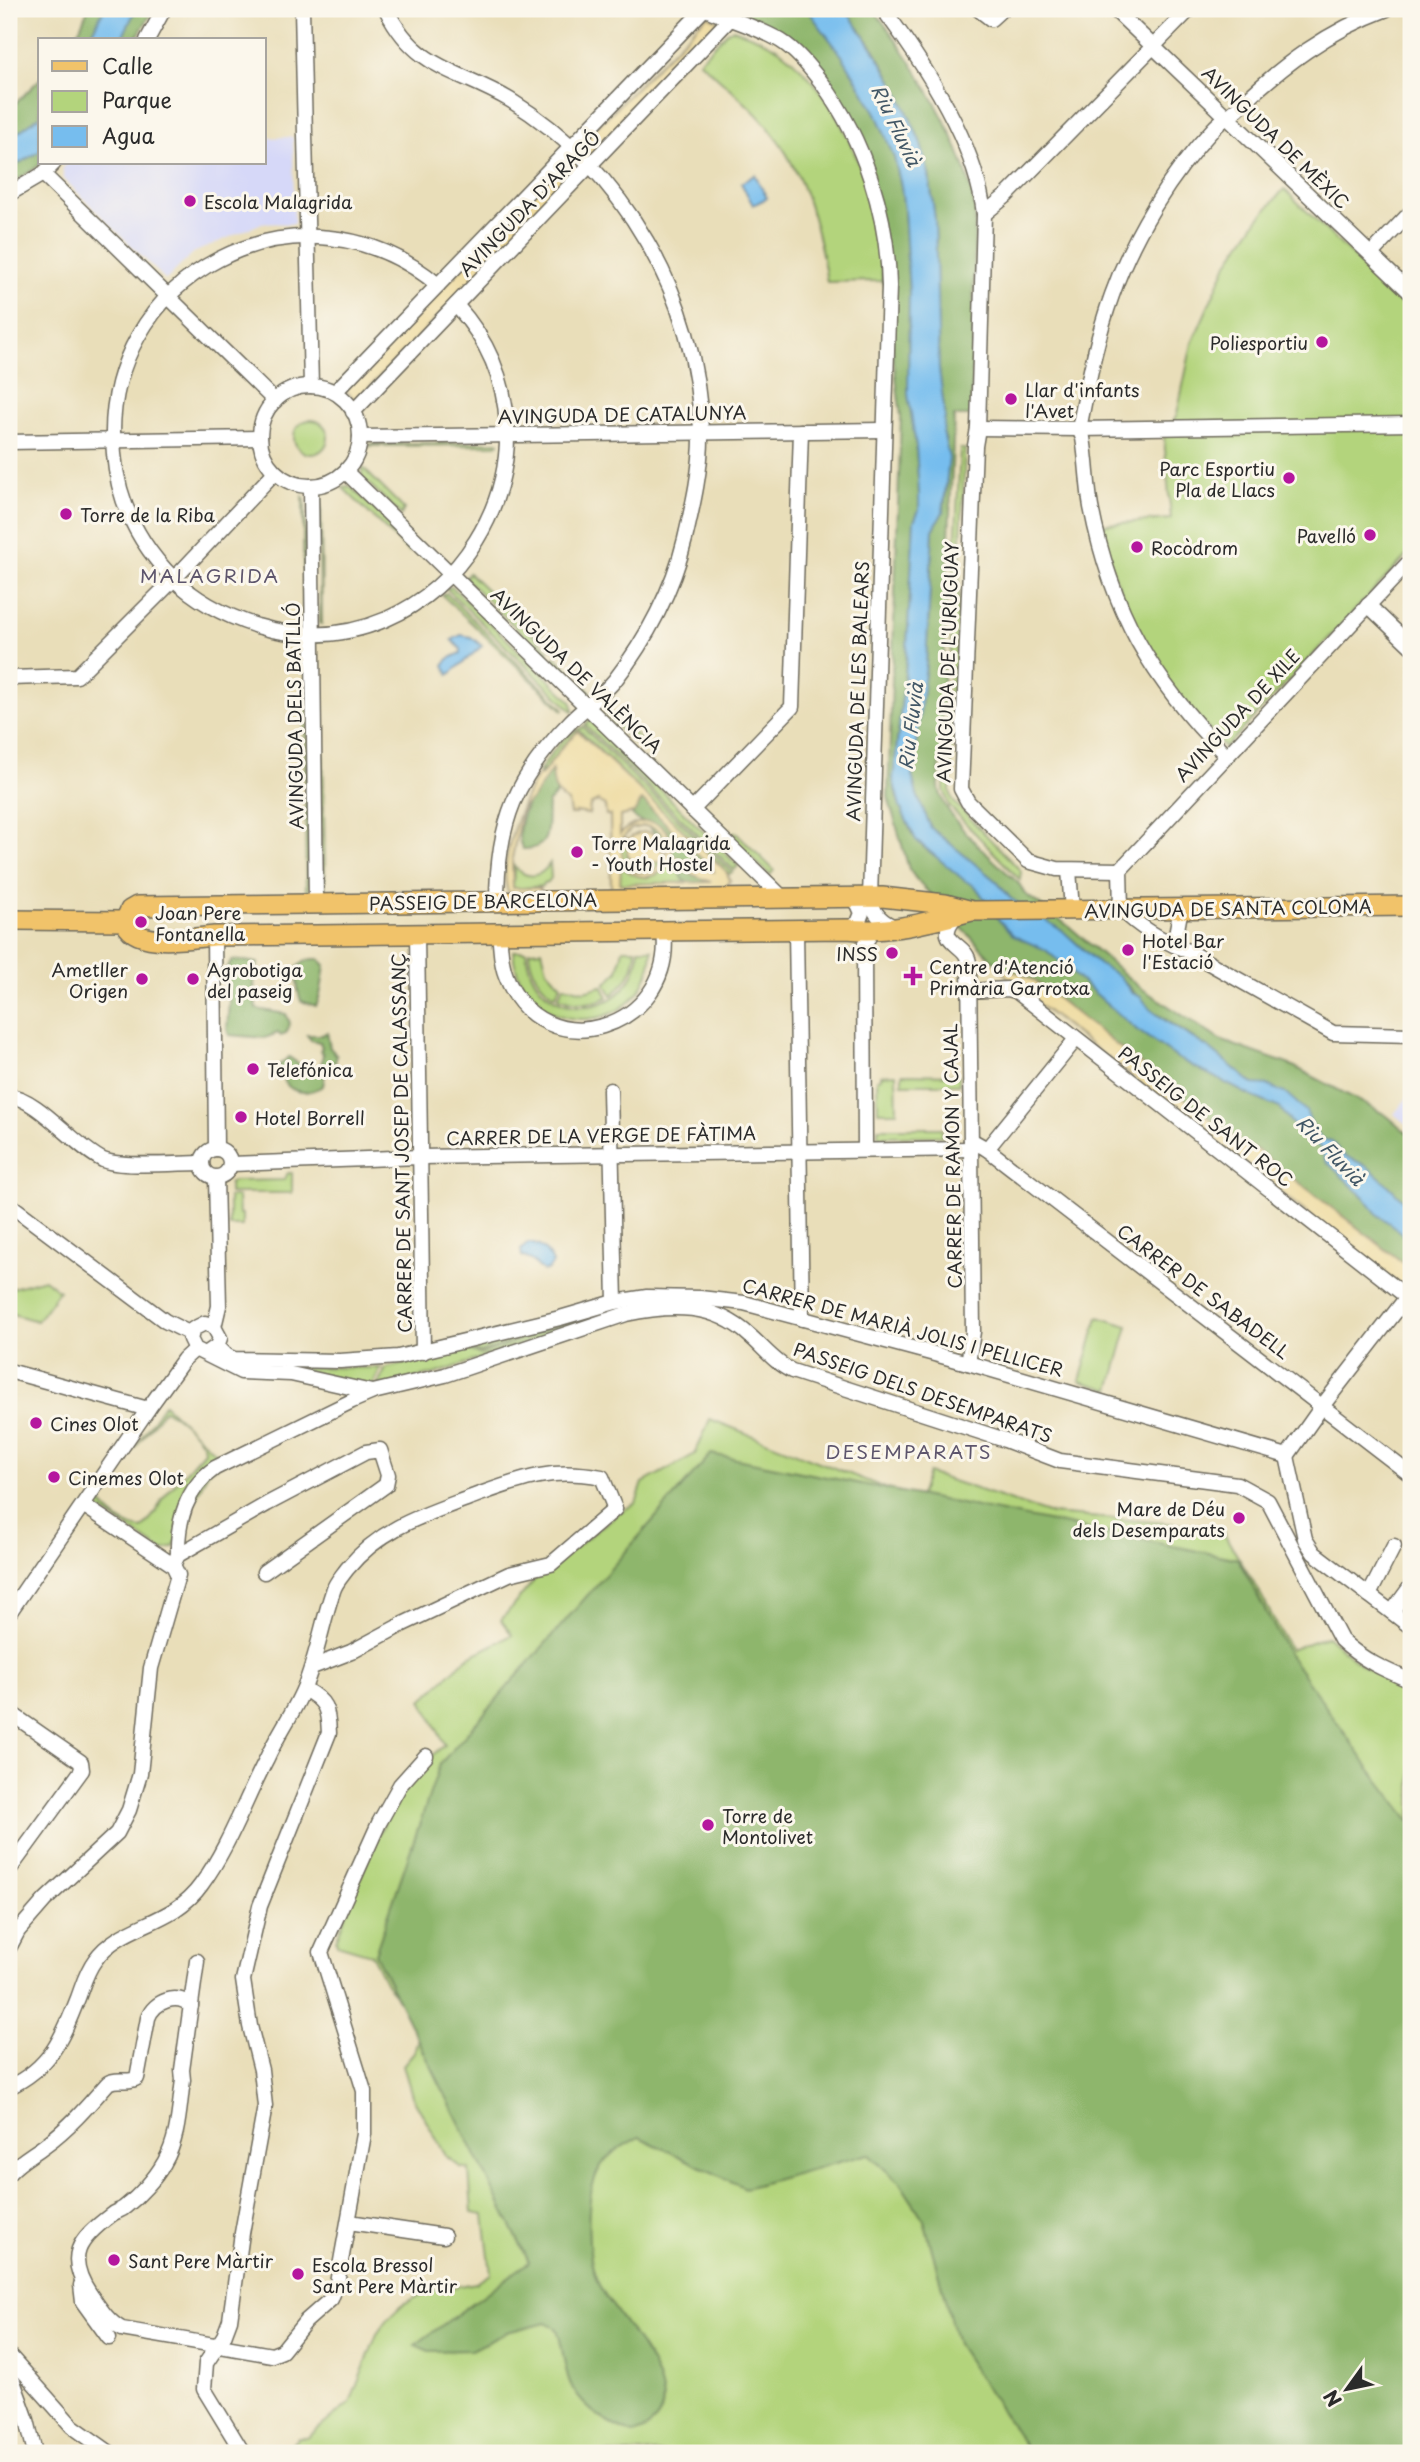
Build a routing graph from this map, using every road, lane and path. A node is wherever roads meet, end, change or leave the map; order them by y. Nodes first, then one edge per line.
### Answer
1 (164, 9) edge
2 (302, 9) edge
3 (386, 9) edge
4 (705, 9) edge
5 (883, 9) edge
6 (978, 9) edge
7 (1002, 9) edge
8 (1114, 9) edge
9 (1190, 9) edge
10 (1387, 9) edge
11 (730, 19) junction
12 (147, 38) edge
13 (1152, 46) junction
14 (1227, 115) junction
15 (572, 146) junction
16 (53, 164) edge
17 (592, 165) junction
18 (43, 174) junction
19 (9, 194) edge
20 (1411, 212) edge
21 (984, 214) junction
22 (308, 236) junction
23 (1371, 254) junction
24 (438, 285) junction
25 (1411, 293) edge
26 (167, 296) junction
27 (456, 305) junction
28 (311, 386) junction
29 (335, 392) junction
30 (275, 401) junction
31 (353, 412) junction
32 (1411, 424) edge
33 (978, 428) junction
34 (1079, 429) junction
35 (884, 430) junction
36 (801, 431) junction
37 (701, 433) junction
38 (508, 435) junction
39 (360, 436) junction
40 (260, 438) junction
41 (112, 439) junction
42 (9, 442) edge
43 (275, 471) junction
44 (346, 472) junction
45 (311, 486) junction
46 (1411, 560) edge
47 (451, 574) junction
48 (174, 579) junction
49 (1368, 605) junction
50 (313, 633) junction
51 (1411, 646) edge
52 (9, 678) edge
53 (586, 706) junction
54 (1226, 755) junction
55 (692, 810) junction
56 (1069, 870) junction
57 (1120, 870) junction
58 (782, 897) junction
59 (860, 897) junction
60 (497, 901) junction
61 (316, 903) junction
62 (1411, 906) edge
63 (1181, 908) junction
64 (1072, 909) junction
65 (1121, 909) junction
66 (964, 914) junction
67 (9, 920) edge
68 (125, 921) junction
69 (847, 929) junction
70 (796, 930) junction
71 (903, 930) junction
72 (664, 932) junction
73 (875, 932) junction
74 (499, 933) junction
75 (417, 934) junction
76 (214, 936) junction
77 (951, 940) junction
78 (1174, 945) junction
79 (969, 991) junction
80 (1406, 1035) edge
81 (1076, 1039) junction
82 (610, 1090) dead end
83 (9, 1096) edge
84 (972, 1145) junction
85 (216, 1149) junction
86 (987, 1149) junction
87 (865, 1150) junction
88 (800, 1151) junction
89 (611, 1154) junction
90 (420, 1157) junction
91 (202, 1163) junction
92 (230, 1164) junction
93 (216, 1178) junction
94 (9, 1204) edge
95 (1409, 1298) edge
96 (615, 1302) junction
97 (802, 1319) junction
98 (214, 1327) junction
99 (191, 1334) junction
100 (206, 1349) junction
101 (423, 1352) junction
102 (968, 1363) junction
103 (9, 1371) edge
104 (373, 1392) junction
105 (1323, 1405) junction
106 (148, 1409) junction
107 (1287, 1456) junction
108 (1411, 1475) edge
109 (83, 1505) junction
110 (1394, 1546) dead end
111 (176, 1560) junction
112 (264, 1572) dead end
113 (1411, 1586) edge
114 (1369, 1595) junction
115 (1392, 1612) junction
116 (9, 1613) edge
117 (1411, 1627) edge
118 (312, 1667) junction
119 (1411, 1681) edge
120 (304, 1689) junction
121 (9, 1712) edge
122 (426, 1756) dead end
123 (9, 1870) edge
124 (9, 1948) edge
125 (197, 1961) dead end
126 (191, 2006) junction
127 (9, 2087) edge
128 (9, 2173) edge
129 (349, 2222) junction
130 (444, 2236) dead end
131 (80, 2278) junction
132 (109, 2338) dead end
133 (218, 2346) junction
134 (9, 2354) edge
135 (9, 2370) edge
136 (35, 2453) edge
137 (110, 2453) edge
138 (243, 2453) edge

1 - 12 street
2 - 22 street
3 - 15 street
4 - 11 street, AVINGUDA DE LES BALEARS
4 - 15 street, AVINGUDA D'ARAGÓ
5 - 21 street, AVINGUDA DE L'URUGUAY
6 - 7 street
8 - 13 street, AVINGUDA DE MÈXIC
9 - 13 street
10 - 14 street
11 - 17 street, AVINGUDA D'ARAGÓ
11 - 35 street, AVINGUDA DE LES BALEARS
13 - 14 street, AVINGUDA DE MÈXIC
13 - 21 street
14 - 23 street, AVINGUDA DE MÈXIC
14 - 34 street
15 - 17 street
15 - 24 street, AVINGUDA D'ARAGÓ
16 - 18 street
17 - 27 street, AVINGUDA D'ARAGÓ
17 - 37 street
18 - 19 street
18 - 26 street
20 - 23 street
21 - 33 street, AVINGUDA DE L'URUGUAY
22 - 24 street
22 - 26 street
22 - 28 street
23 - 25 street, AVINGUDA DE MÈXIC
24 - 29 street, AVINGUDA D'ARAGÓ
26 - 30 street
26 - 41 street
27 - 31 street, AVINGUDA D'ARAGÓ
27 - 38 street
28 - 29 street
28 - 30 street
29 - 31 street
30 - 40 street
31 - 39 street
32 - 34 street
33 - 34 street
33 - 56 street, AVINGUDA DE L'URUGUAY
34 - 54 street
35 - 36 street, AVINGUDA DE CATALUNYA
35 - 59 street, AVINGUDA DE LES BALEARS
36 - 37 street, AVINGUDA DE CATALUNYA
36 - 55 street
37 - 38 street, AVINGUDA DE CATALUNYA
37 - 53 street
38 - 39 street, AVINGUDA DE CATALUNYA
38 - 47 street
39 - 44 street
40 - 41 street
40 - 43 street
41 - 42 street
41 - 48 street
43 - 45 street
43 - 48 street
44 - 45 street
44 - 47 street, AVINGUDA DE VALÈNCIA
45 - 50 street, AVINGUDA DELS BATLLÓ
46 - 49 street, AVINGUDA DE XILE
47 - 50 street
47 - 53 street, AVINGUDA DE VALÈNCIA
48 - 50 street
48 - 52 street
49 - 51 street
49 - 54 street, AVINGUDA DE XILE
50 - 61 street, AVINGUDA DELS BATLLÓ
53 - 55 street, AVINGUDA DE VALÈNCIA
53 - 60 street
54 - 57 street, AVINGUDA DE XILE
55 - 58 street, AVINGUDA DE VALÈNCIA
56 - 57 street, AVINGUDA DE L'URUGUAY
56 - 64 street
57 - 65 street
58 - 59 main road, PASSEIG DE BARCELONA
58 - 60 main road, PASSEIG DE BARCELONA
59 - 66 main road, PASSEIG DE BARCELONA
59 - 69 street
59 - 71 street
60 - 61 main road, PASSEIG DE BARCELONA
61 - 68 main road, PASSEIG DE BARCELONA
62 - 63 main road, AVINGUDA DE SANTA COLOMA
63 - 65 main road, AVINGUDA DE SANTA COLOMA
63 - 78 street
64 - 65 main road, AVINGUDA DE SANTA COLOMA
64 - 66 main road, AVINGUDA DE SANTA COLOMA
65 - 78 street
66 - 71 main road, PASSEIG DE BARCELONA
66 - 77 street
67 - 68 main road
68 - 76 main road, PASSEIG DE BARCELONA
69 - 70 main road, PASSEIG DE BARCELONA
69 - 73 main road, PASSEIG DE BARCELONA
70 - 72 main road, PASSEIG DE BARCELONA
70 - 88 street
71 - 73 main road, PASSEIG DE BARCELONA
71 - 77 street
72 - 74 main road, PASSEIG DE BARCELONA
72 - 74 street
73 - 87 street
74 - 75 main road, PASSEIG DE BARCELONA
75 - 76 main road, PASSEIG DE BARCELONA
75 - 90 street, CARRER DE SANT JOSEP DE CALASSANÇ
76 - 85 street
77 - 79 street, CARRER DE RAMON Y CAJAL
78 - 80 street
79 - 81 street, PASSEIG DE SANT ROC
79 - 84 street, CARRER DE RAMON Y CAJAL
81 - 86 street
81 - 95 street, PASSEIG DE SANT ROC
82 - 89 street
83 - 91 street
84 - 86 street, CARRER DE SABADELL
84 - 87 street, CARRER DE LA VERGE DE FÀTIMA
84 - 102 street, CARRER DE RAMON Y CAJAL
85 - 91 street
85 - 92 street
86 - 105 street, CARRER DE SABADELL
87 - 88 street, CARRER DE LA VERGE DE FÀTIMA
88 - 89 street, CARRER DE LA VERGE DE FÀTIMA
88 - 97 street
89 - 90 street, CARRER DE LA VERGE DE FÀTIMA
89 - 96 street
90 - 92 street, CARRER DE LA VERGE DE FÀTIMA
90 - 101 street, CARRER DE SANT JOSEP DE CALASSANÇ
91 - 93 street
92 - 93 street
93 - 98 street
94 - 99 street
95 - 105 street
96 - 97 street, CARRER DE MARIÀ JOLIS I PELLICER
96 - 101 street, CARRER DE MARIÀ JOLIS I PELLICER
97 - 102 street, CARRER DE MARIÀ JOLIS I PELLICER
98 - 99 street
98 - 100 street
99 - 100 street
100 - 101 street, CARRER DE MARIÀ JOLIS I PELLICER
100 - 104 street
100 - 106 street
102 - 107 street, CARRER DE MARIÀ JOLIS I PELLICER
103 - 106 street
104 - 111 street, PASSEIG DELS DESEMPARATS
104 - 119 street, PASSEIG DELS DESEMPARATS
105 - 107 street
105 - 108 street, CARRER DE SABADELL
106 - 109 street
107 - 114 street
109 - 111 street
109 - 116 street
110 - 114 street
111 - 112 street
111 - 124 street, PASSEIG DELS DESEMPARATS
113 - 115 street
114 - 115 street
115 - 117 street
118 - 118 street
118 - 120 street
120 - 127 street
120 - 133 street
121 - 123 street
122 - 129 street
125 - 126 street
126 - 128 street
126 - 131 street
129 - 130 street
129 - 133 street
131 - 132 street
131 - 133 street
133 - 138 street
134 - 137 street
135 - 136 street

